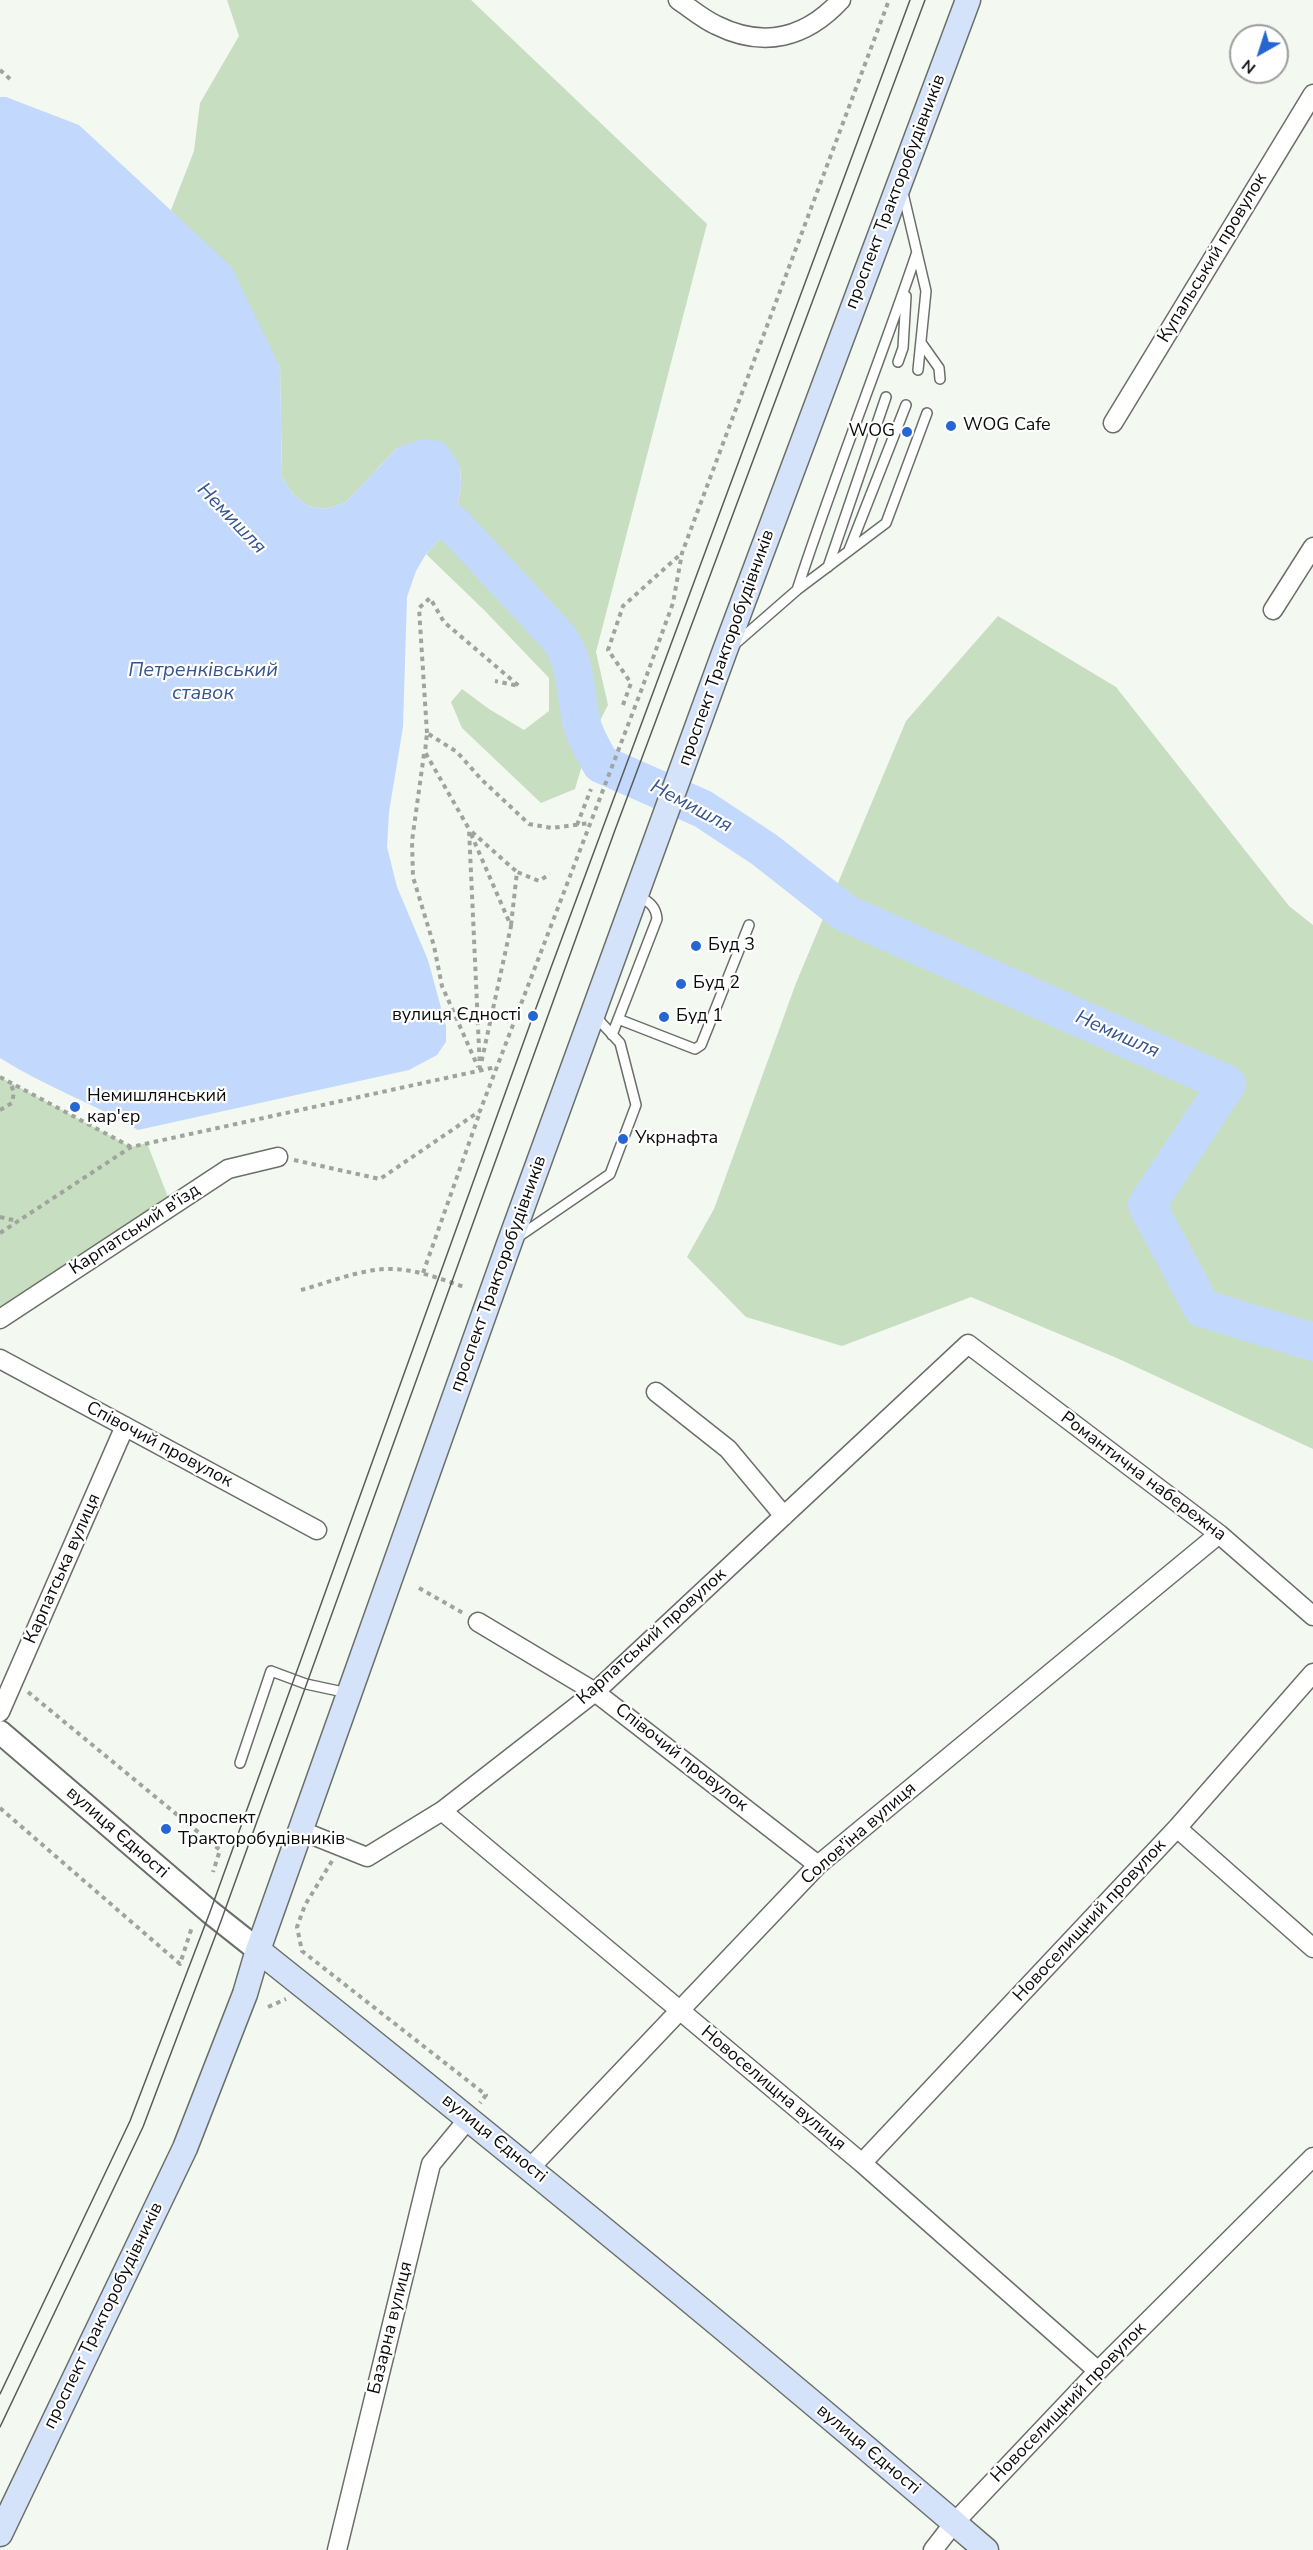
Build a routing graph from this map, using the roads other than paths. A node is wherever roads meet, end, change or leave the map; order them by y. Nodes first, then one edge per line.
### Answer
1 (678, 0) edge
2 (841, 0) edge
3 (968, 0) edge
4 (1313, 94) edge
5 (900, 182) junction
6 (917, 252) junction
7 (907, 282) junction
8 (922, 344) junction
9 (898, 362) dead end
10 (918, 370) dead end
11 (940, 379) dead end
12 (886, 397) dead end
13 (906, 405) dead end
14 (927, 413) dead end
15 (1113, 423) dead end
16 (1313, 547) edge
17 (849, 550) junction
18 (828, 567) junction
19 (797, 590) junction
20 (1273, 610) dead end
21 (724, 653) junction
22 (637, 894) junction
23 (749, 925) dead end
24 (593, 1014) junction
25 (618, 1019) junction
26 (612, 1035) junction
27 (278, 1156) road end
28 (508, 1244) junction
29 (0, 1319) edge
30 (968, 1344) joint
31 (0, 1359) edge
32 (656, 1392) dead end
33 (125, 1426) junction
34 (784, 1516) junction
35 (317, 1530) dead end
36 (1219, 1534) junction
37 (1313, 1616) edge
38 (478, 1622) dead end
39 (1313, 1673) edge
40 (595, 1692) junction
41 (350, 1693) junction
42 (0, 1712) edge
43 (0, 1732) edge
44 (240, 1763) dead end
45 (442, 1811) junction
46 (1177, 1828) junction
47 (302, 1831) junction
48 (818, 1865) junction
49 (1313, 1948) edge
50 (258, 1950) junction
51 (678, 2010) junction
52 (469, 2118) junction
53 (1313, 2157) edge
54 (862, 2163) junction
55 (530, 2168) junction
56 (1098, 2371) junction
57 (954, 2523) junction
58 (0, 2534) edge
59 (337, 2550) edge
60 (933, 2550) edge
61 (986, 2550) edge

1 - 2 street
3 - 5 main road, проспект Тракторобудівників
4 - 15 street, Купальський провулок
5 - 6 lane
5 - 21 main road, проспект Тракторобудівників
6 - 7 lane
6 - 8 lane
7 - 9 lane
7 - 19 lane
8 - 10 lane
8 - 11 lane
12 - 18 lane
13 - 17 lane
14 - 17 lane
16 - 20 street
17 - 18 lane
18 - 19 lane
19 - 21 lane
21 - 22 main road, проспект Тракторобудівників
22 - 24 main road, проспект Тракторобудівників
22 - 25 lane
23 - 25 lane
24 - 26 lane
24 - 28 main road, проспект Тракторобудівників
25 - 26 lane
26 - 28 lane
27 - 29 street, Карпатський в'їзд
28 - 41 main road, проспект Тракторобудівників
30 - 34 street, Карпатський провулок
30 - 36 street, Романтична набережна
31 - 33 street, Співочий провулок
32 - 34 street
33 - 35 street, Співочий провулок
33 - 42 street, Карпатська вулиця
34 - 40 street, Карпатський провулок
36 - 37 street, Романтична набережна
36 - 48 street, Солов'їна вулиця
38 - 40 street, Співочий провулок
39 - 46 street, Новоселищний провулок
40 - 45 street, Карпатський провулок
40 - 48 street, Співочий провулок
41 - 44 lane
41 - 47 main road, проспект Тракторобудівників
43 - 50 street, вулиця Єдності
45 - 47 street, Карпатський провулок
45 - 51 street, Новоселищна вулиця
46 - 49 street
46 - 54 street, Новоселищний провулок
47 - 50 main road, проспект Тракторобудівників
48 - 51 street, Солов'їна вулиця
50 - 52 main road, вулиця Єдності
50 - 58 main road, проспект Тракторобудівників
51 - 54 street, Новоселищна вулиця
51 - 55 street, Солов'їна вулиця
52 - 55 main road, вулиця Єдності
52 - 59 street, Базарна вулиця
53 - 56 street, Новоселищний провулок
54 - 56 street, Новоселищна вулиця
55 - 57 main road, вулиця Єдності
56 - 57 street, Новоселищний провулок
57 - 60 street, Новоселищний провулок
57 - 61 main road, вулиця Єдності

